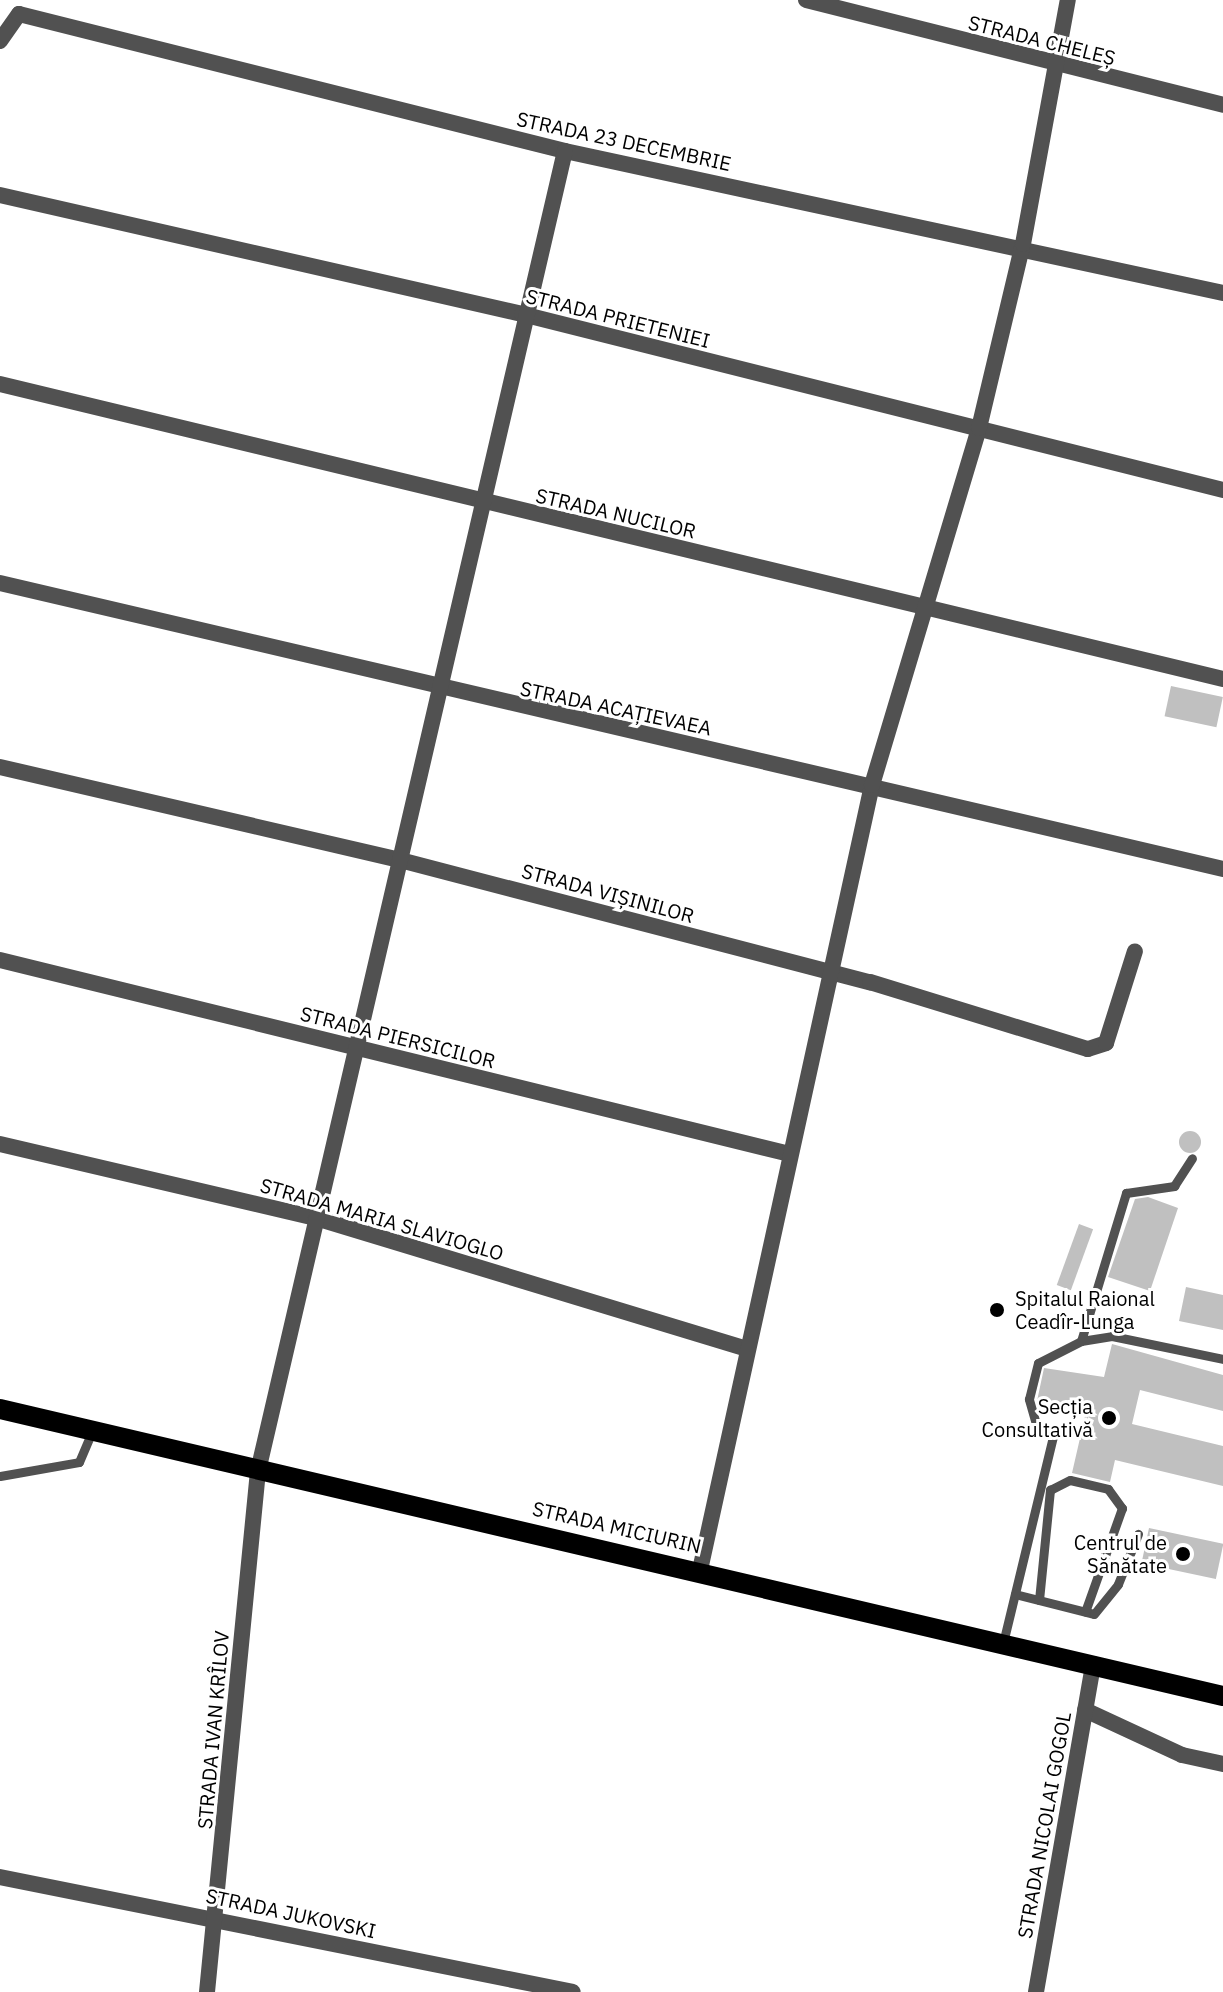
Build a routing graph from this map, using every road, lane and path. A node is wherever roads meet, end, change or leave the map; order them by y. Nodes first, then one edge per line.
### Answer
1 (806, 0) edge
2 (1068, 0) edge
3 (0, 41) edge
4 (1057, 66) junction
5 (1223, 105) edge
6 (565, 151) junction
7 (0, 195) edge
8 (1023, 244) junction
9 (1223, 293) edge
10 (522, 314) junction
11 (0, 384) edge
12 (979, 428) junction
13 (1223, 490) edge
14 (480, 502) junction
15 (0, 583) edge
16 (926, 606) junction
17 (1223, 679) edge
18 (437, 689) junction
19 (0, 767) edge
20 (872, 785) junction
21 (400, 860) junction
22 (1223, 869) edge
23 (1135, 951) dead end
24 (0, 960) edge
25 (830, 972) junction
26 (352, 1046) junction
27 (0, 1144) edge
28 (786, 1153) junction
29 (1192, 1158) dead end
30 (316, 1218) junction
31 (1081, 1341) junction
32 (748, 1349) junction
33 (1223, 1359) edge
34 (0, 1409) edge
35 (92, 1431) junction
36 (258, 1471) junction
37 (0, 1476) edge
38 (1138, 1534) dead end
39 (700, 1570) junction
40 (1015, 1594) junction
41 (1039, 1600) junction
42 (1085, 1612) junction
43 (1003, 1643) junction
44 (1093, 1664) junction
45 (1223, 1696) edge
46 (1085, 1710) junction
47 (1223, 1764) edge
48 (0, 1877) edge
49 (216, 1918) junction
50 (207, 1992) edge
51 (573, 1992) edge
52 (1036, 1992) edge

1 - 4 street, STRADA CHELEȘ
2 - 4 street
3 - 6 street, STRADA 23 DECEMBRIE
4 - 5 street, STRADA CHELEȘ
4 - 8 street
6 - 8 street, STRADA 23 DECEMBRIE
6 - 10 street, STRADA IVAN KRÎLOV
7 - 10 street, STRADA PRIETENIEI
8 - 9 street, STRADA 23 DECEMBRIE
8 - 12 street
10 - 12 street, STRADA PRIETENIEI
10 - 14 street, STRADA IVAN KRÎLOV
11 - 14 street, STRADA NUCILOR
12 - 13 street, STRADA PRIETENIEI
12 - 16 street
14 - 16 street, STRADA NUCILOR
14 - 18 street, STRADA IVAN KRÎLOV
15 - 18 street, STRADA ACAȚIEVAEA
16 - 17 street, STRADA NUCILOR
16 - 20 street
18 - 20 street, STRADA ACAȚIEVAEA
18 - 21 street, STRADA IVAN KRÎLOV
19 - 21 street, STRADA VIȘINILOR
20 - 22 street, STRADA ACAȚIEVAEA
20 - 25 street
21 - 25 street, STRADA VIȘINILOR
21 - 26 street, STRADA IVAN KRÎLOV
23 - 25 street, STRADA VIȘINILOR
24 - 26 street, STRADA PIERSICILOR
25 - 28 street
26 - 28 street, STRADA PIERSICILOR
26 - 30 street, STRADA IVAN KRÎLOV
27 - 30 street, STRADA MARIA SLAVIOGLO
28 - 32 street
29 - 31 lane
30 - 32 street, STRADA MARIA SLAVIOGLO
30 - 36 street, STRADA IVAN KRÎLOV
31 - 33 lane
31 - 40 lane
32 - 39 street
34 - 35 main road, STRADA MICIURIN
35 - 36 main road, STRADA MICIURIN
35 - 37 lane
36 - 39 main road, STRADA MICIURIN
36 - 49 street, STRADA IVAN KRÎLOV
38 - 42 lane
39 - 43 main road, STRADA MICIURIN
40 - 41 lane
40 - 43 lane
41 - 42 lane
41 - 42 lane
43 - 44 main road, STRADA MICIURIN
44 - 45 main road, STRADA MICIURIN
44 - 46 street, STRADA NICOLAI GOGOL
46 - 47 street
46 - 52 street, STRADA NICOLAI GOGOL
48 - 49 street, STRADA JUKOVSKI
49 - 50 street, STRADA IVAN KRÎLOV
49 - 51 street, STRADA JUKOVSKI

